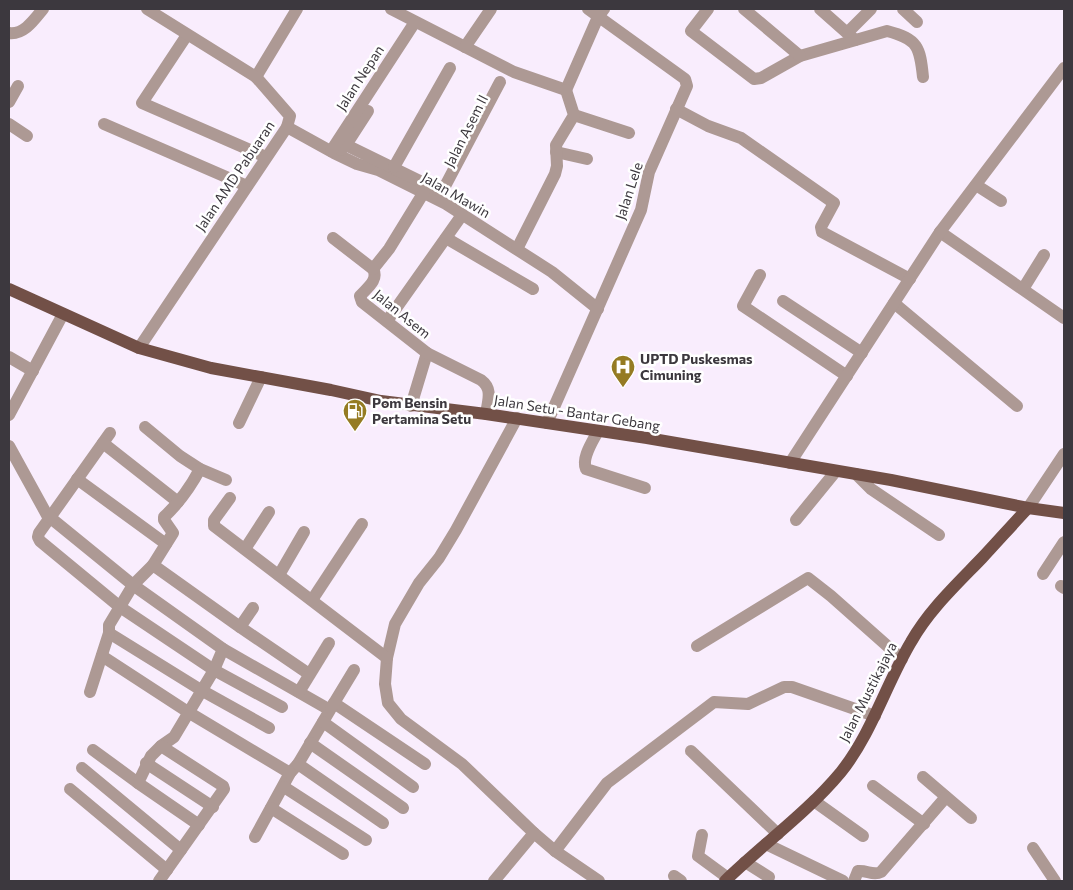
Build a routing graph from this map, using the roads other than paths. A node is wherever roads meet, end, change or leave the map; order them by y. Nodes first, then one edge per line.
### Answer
1 (43, 9) edge
2 (298, 9) edge
3 (391, 9) edge
4 (492, 9) edge
5 (588, 9) edge
6 (708, 9) edge
7 (744, 9) edge
8 (820, 9) edge
9 (871, 9) edge
10 (903, 9) edge
11 (154, 11) edge
12 (601, 13) edge
13 (415, 22) junction
14 (918, 22) dead end
15 (9, 33) edge
16 (187, 36) junction
17 (851, 36) junction
18 (465, 47) junction
19 (404, 54) dead end
20 (800, 56) junction
21 (450, 68) dead end
22 (1064, 68) edge
23 (514, 72) junction
24 (256, 77) junction
25 (923, 77) dead end
26 (500, 82) dead end
27 (18, 86) dead end
28 (566, 90) junction
29 (9, 102) edge
30 (676, 109) junction
31 (574, 115) junction
32 (9, 124) edge
33 (104, 124) dead end
34 (287, 127) junction
35 (629, 133) dead end
36 (27, 136) dead end
37 (346, 145) junction
38 (333, 152) junction
39 (556, 152) junction
40 (266, 157) junction
41 (587, 159) dead end
42 (394, 167) junction
43 (976, 185) junction
44 (247, 186) junction
45 (424, 192) junction
46 (1001, 201) dead end
47 (446, 204) junction
48 (462, 215) junction
49 (940, 232) junction
50 (333, 238) dead end
51 (446, 238) junction
52 (517, 249) junction
53 (1044, 255) dead end
54 (373, 269) junction
55 (760, 275) dead end
56 (910, 279) junction
57 (9, 289) edge
58 (533, 289) dead end
59 (1023, 289) junction
60 (783, 301) dead end
61 (894, 303) junction
62 (598, 309) junction
63 (62, 314) junction
64 (1064, 318) edge
65 (387, 321) junction
66 (139, 348) junction
67 (427, 353) junction
68 (862, 353) junction
69 (9, 357) edge
70 (33, 370) junction
71 (847, 376) junction
72 (261, 377) junction
73 (412, 406) junction
74 (1017, 406) dead end
75 (486, 414) junction
76 (9, 415) edge
77 (517, 418) junction
78 (239, 423) dead end
79 (548, 423) junction
80 (145, 428) dead end
81 (598, 431) junction
82 (9, 446) edge
83 (1064, 454) edge
84 (790, 463) junction
85 (200, 469) junction
86 (836, 471) junction
87 (856, 474) junction
88 (77, 479) junction
89 (226, 480) dead end
90 (645, 488) dead end
91 (230, 498) dead end
92 (178, 502) junction
93 (1028, 508) junction
94 (269, 512) dead end
95 (1064, 513) edge
96 (49, 517) junction
97 (796, 520) dead end
98 (362, 524) dead end
99 (304, 532) dead end
100 (940, 535) dead end
101 (1064, 542) edge
102 (166, 544) junction
103 (245, 550) junction
104 (153, 565) junction
105 (1043, 574) dead end
106 (279, 575) junction
107 (133, 585) junction
108 (312, 600) junction
109 (120, 607) junction
110 (253, 608) dead end
111 (240, 627) junction
112 (109, 633) junction
113 (329, 643) dead end
114 (697, 646) dead end
115 (223, 649) junction
116 (102, 656) junction
117 (387, 658) junction
118 (902, 659) junction
119 (214, 670) junction
120 (354, 670) dead end
121 (309, 674) junction
122 (201, 690) junction
123 (90, 692) dead end
124 (299, 692) junction
125 (332, 706) junction
126 (282, 707) dead end
127 (188, 712) junction
128 (875, 716) junction
129 (323, 722) junction
130 (269, 728) dead end
131 (310, 744) junction
132 (161, 746) junction
133 (93, 750) dead end
134 (691, 751) dead end
135 (146, 763) junction
136 (426, 764) dead end
137 (82, 768) dead end
138 (294, 769) junction
139 (923, 777) dead end
140 (138, 783) junction
141 (873, 786) dead end
142 (284, 787) junction
143 (413, 787) dead end
144 (70, 789) dead end
145 (946, 797) junction
146 (814, 801) junction
147 (212, 807) junction
148 (271, 808) junction
149 (403, 808) dead end
150 (971, 818) dead end
151 (383, 823) dead end
152 (924, 824) junction
153 (199, 826) junction
154 (534, 833) junction
155 (778, 834) junction
156 (702, 835) dead end
157 (863, 836) dead end
158 (255, 837) dead end
159 (366, 840) dead end
160 (766, 844) junction
161 (1033, 848) dead end
162 (181, 850) junction
163 (556, 851) junction
164 (343, 854) dead end
165 (745, 862) junction
166 (163, 877) edge
167 (769, 878) dead end
168 (727, 880) edge
169 (494, 881) edge
170 (599, 881) edge
171 (843, 881) edge
172 (854, 881) edge
173 (1055, 881) edge

1 - 15 street
2 - 24 street
3 - 13 street
4 - 18 street
5 - 12 street, Jalan Lele
6 - 20 street
7 - 20 street
8 - 17 street
9 - 17 street
10 - 14 street
11 - 16 street, Jalan AMD Pabuaran
12 - 28 street
12 - 30 street, Jalan Lele
13 - 18 street
13 - 38 street, Jalan Nepan
16 - 24 street, Jalan AMD Pabuaran
16 - 40 street
17 - 20 street
17 - 25 street
18 - 23 street
19 - 37 street
21 - 42 street
22 - 43 street
23 - 28 street
23 - 47 street, Jalan Asem II
24 - 34 street, Jalan AMD Pabuaran
26 - 42 street
27 - 29 street
28 - 31 street
30 - 56 street
30 - 62 street, Jalan Lele
31 - 35 street
31 - 39 street
32 - 36 street
33 - 44 street
34 - 38 street, Jalan Mawin
34 - 40 street, Jalan AMD Pabuaran
37 - 38 street
37 - 42 street
38 - 45 street, Jalan Mawin
39 - 41 street
39 - 52 street
40 - 44 street, Jalan AMD Pabuaran
43 - 46 street
43 - 49 street
44 - 66 street, Jalan AMD Pabuaran
45 - 47 street, Jalan Mawin
45 - 54 street
47 - 48 street, Jalan Mawin
48 - 51 street
48 - 52 street, Jalan Mawin
49 - 56 street
49 - 59 street
50 - 54 street, Jalan Asem
51 - 58 street
51 - 65 street
52 - 62 street, Jalan Mawin
53 - 59 street
54 - 65 street, Jalan Asem
55 - 71 street
56 - 61 street
57 - 63 main road, Jalan Setu - Bantar Gebang
59 - 64 street
60 - 68 street
61 - 68 street
61 - 74 street
62 - 79 street, Jalan Lele
63 - 66 main road, Jalan Setu - Bantar Gebang
63 - 70 street
65 - 67 street, Jalan Asem
66 - 72 main road, Jalan Setu - Bantar Gebang
67 - 73 street, Jalan Asem
67 - 75 street
68 - 71 street
69 - 70 street
70 - 76 street
71 - 84 street
72 - 73 main road, Jalan Setu - Bantar Gebang
72 - 78 street
73 - 75 main road, Jalan Setu - Bantar Gebang
75 - 77 main road, Jalan Setu - Bantar Gebang
77 - 79 main road, Jalan Setu - Bantar Gebang
77 - 117 street
79 - 81 main road, Jalan Setu - Bantar Gebang
80 - 85 street
81 - 84 main road, Jalan Setu - Bantar Gebang
81 - 90 street
82 - 96 street
83 - 93 street
84 - 86 main road, Jalan Setu - Bantar Gebang
85 - 89 street
85 - 92 street
86 - 87 main road, Jalan Setu - Bantar Gebang
86 - 97 street
87 - 93 main road, Jalan Setu - Bantar Gebang
87 - 100 street
88 - 92 street
88 - 96 street
88 - 102 street
91 - 103 street
92 - 102 street
93 - 95 main road, Jalan Setu - Bantar Gebang
93 - 118 main road, Jalan Mustikajaya
94 - 103 street
96 - 107 street
96 - 109 street
98 - 108 street
99 - 106 street
101 - 105 street
102 - 104 street
103 - 106 street
104 - 107 street
104 - 111 street
106 - 108 street
107 - 109 street
107 - 115 street
108 - 117 street
109 - 112 street
109 - 119 street
110 - 111 street
111 - 121 street
112 - 116 street
112 - 122 street
113 - 121 street
114 - 118 street
115 - 119 street
115 - 124 street
116 - 123 street
116 - 127 street
117 - 154 street
118 - 128 main road, Jalan Mustikajaya
119 - 122 street
119 - 126 street
120 - 125 street
121 - 124 street
122 - 127 street
122 - 130 street
124 - 125 street
125 - 129 street
125 - 136 street
127 - 132 street
127 - 138 street
128 - 146 main road, Jalan Mustikajaya
128 - 163 street
129 - 131 street
129 - 143 street
131 - 138 street
131 - 149 street
132 - 135 street
132 - 147 street
133 - 140 street
134 - 155 street
135 - 140 street
135 - 147 street
137 - 162 street
138 - 142 street
138 - 151 street
139 - 145 street
140 - 153 street
141 - 152 street
142 - 148 street
142 - 159 street
144 - 166 street
145 - 150 street
145 - 152 street
146 - 155 main road, Jalan Mustikajaya
146 - 157 street
147 - 153 street
148 - 158 street
148 - 164 street
152 - 172 street
153 - 162 street
154 - 163 street
154 - 169 street
155 - 160 main road, Jalan Mustikajaya
156 - 168 street
160 - 165 main road, Jalan Mustikajaya
160 - 171 street
161 - 173 street
162 - 166 street
163 - 170 street
165 - 167 street
165 - 168 main road, Jalan Mustikajaya

